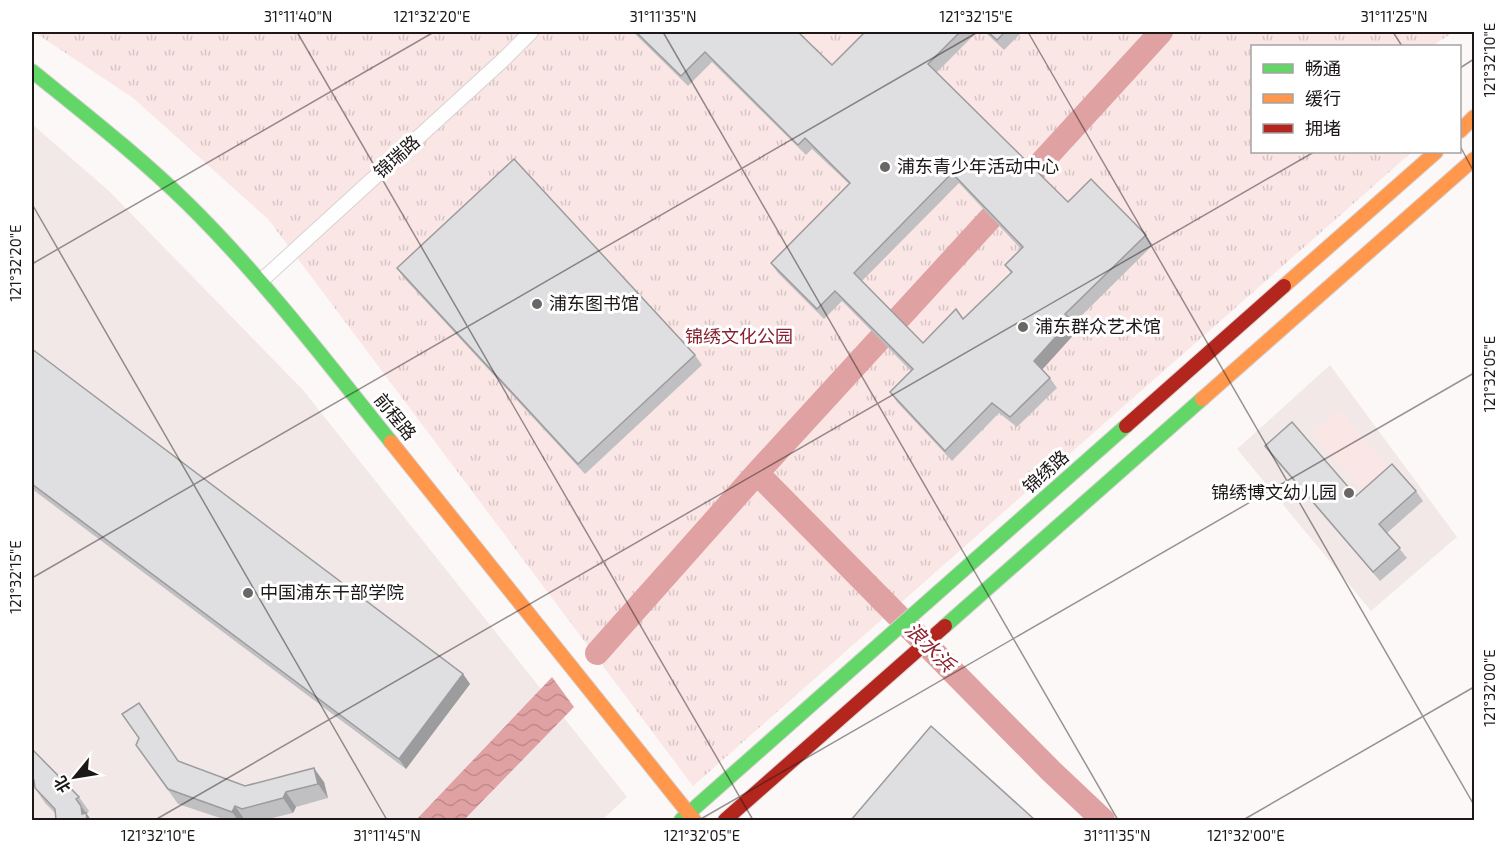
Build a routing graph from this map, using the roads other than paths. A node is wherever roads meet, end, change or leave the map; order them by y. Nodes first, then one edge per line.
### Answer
1 (531, 32) edge
2 (32, 71) edge
3 (1474, 117) edge
4 (1461, 129) edge
5 (1435, 153) edge
6 (1474, 159) edge
7 (261, 281) junction
8 (688, 818) edge
9 (725, 820) edge

1 - 7 street, 锦瑞路
2 - 7 main road, 前程路
3 - 4 main road
5 - 8 main road, 锦绣路
6 - 9 main road
7 - 8 main road, 前程路

